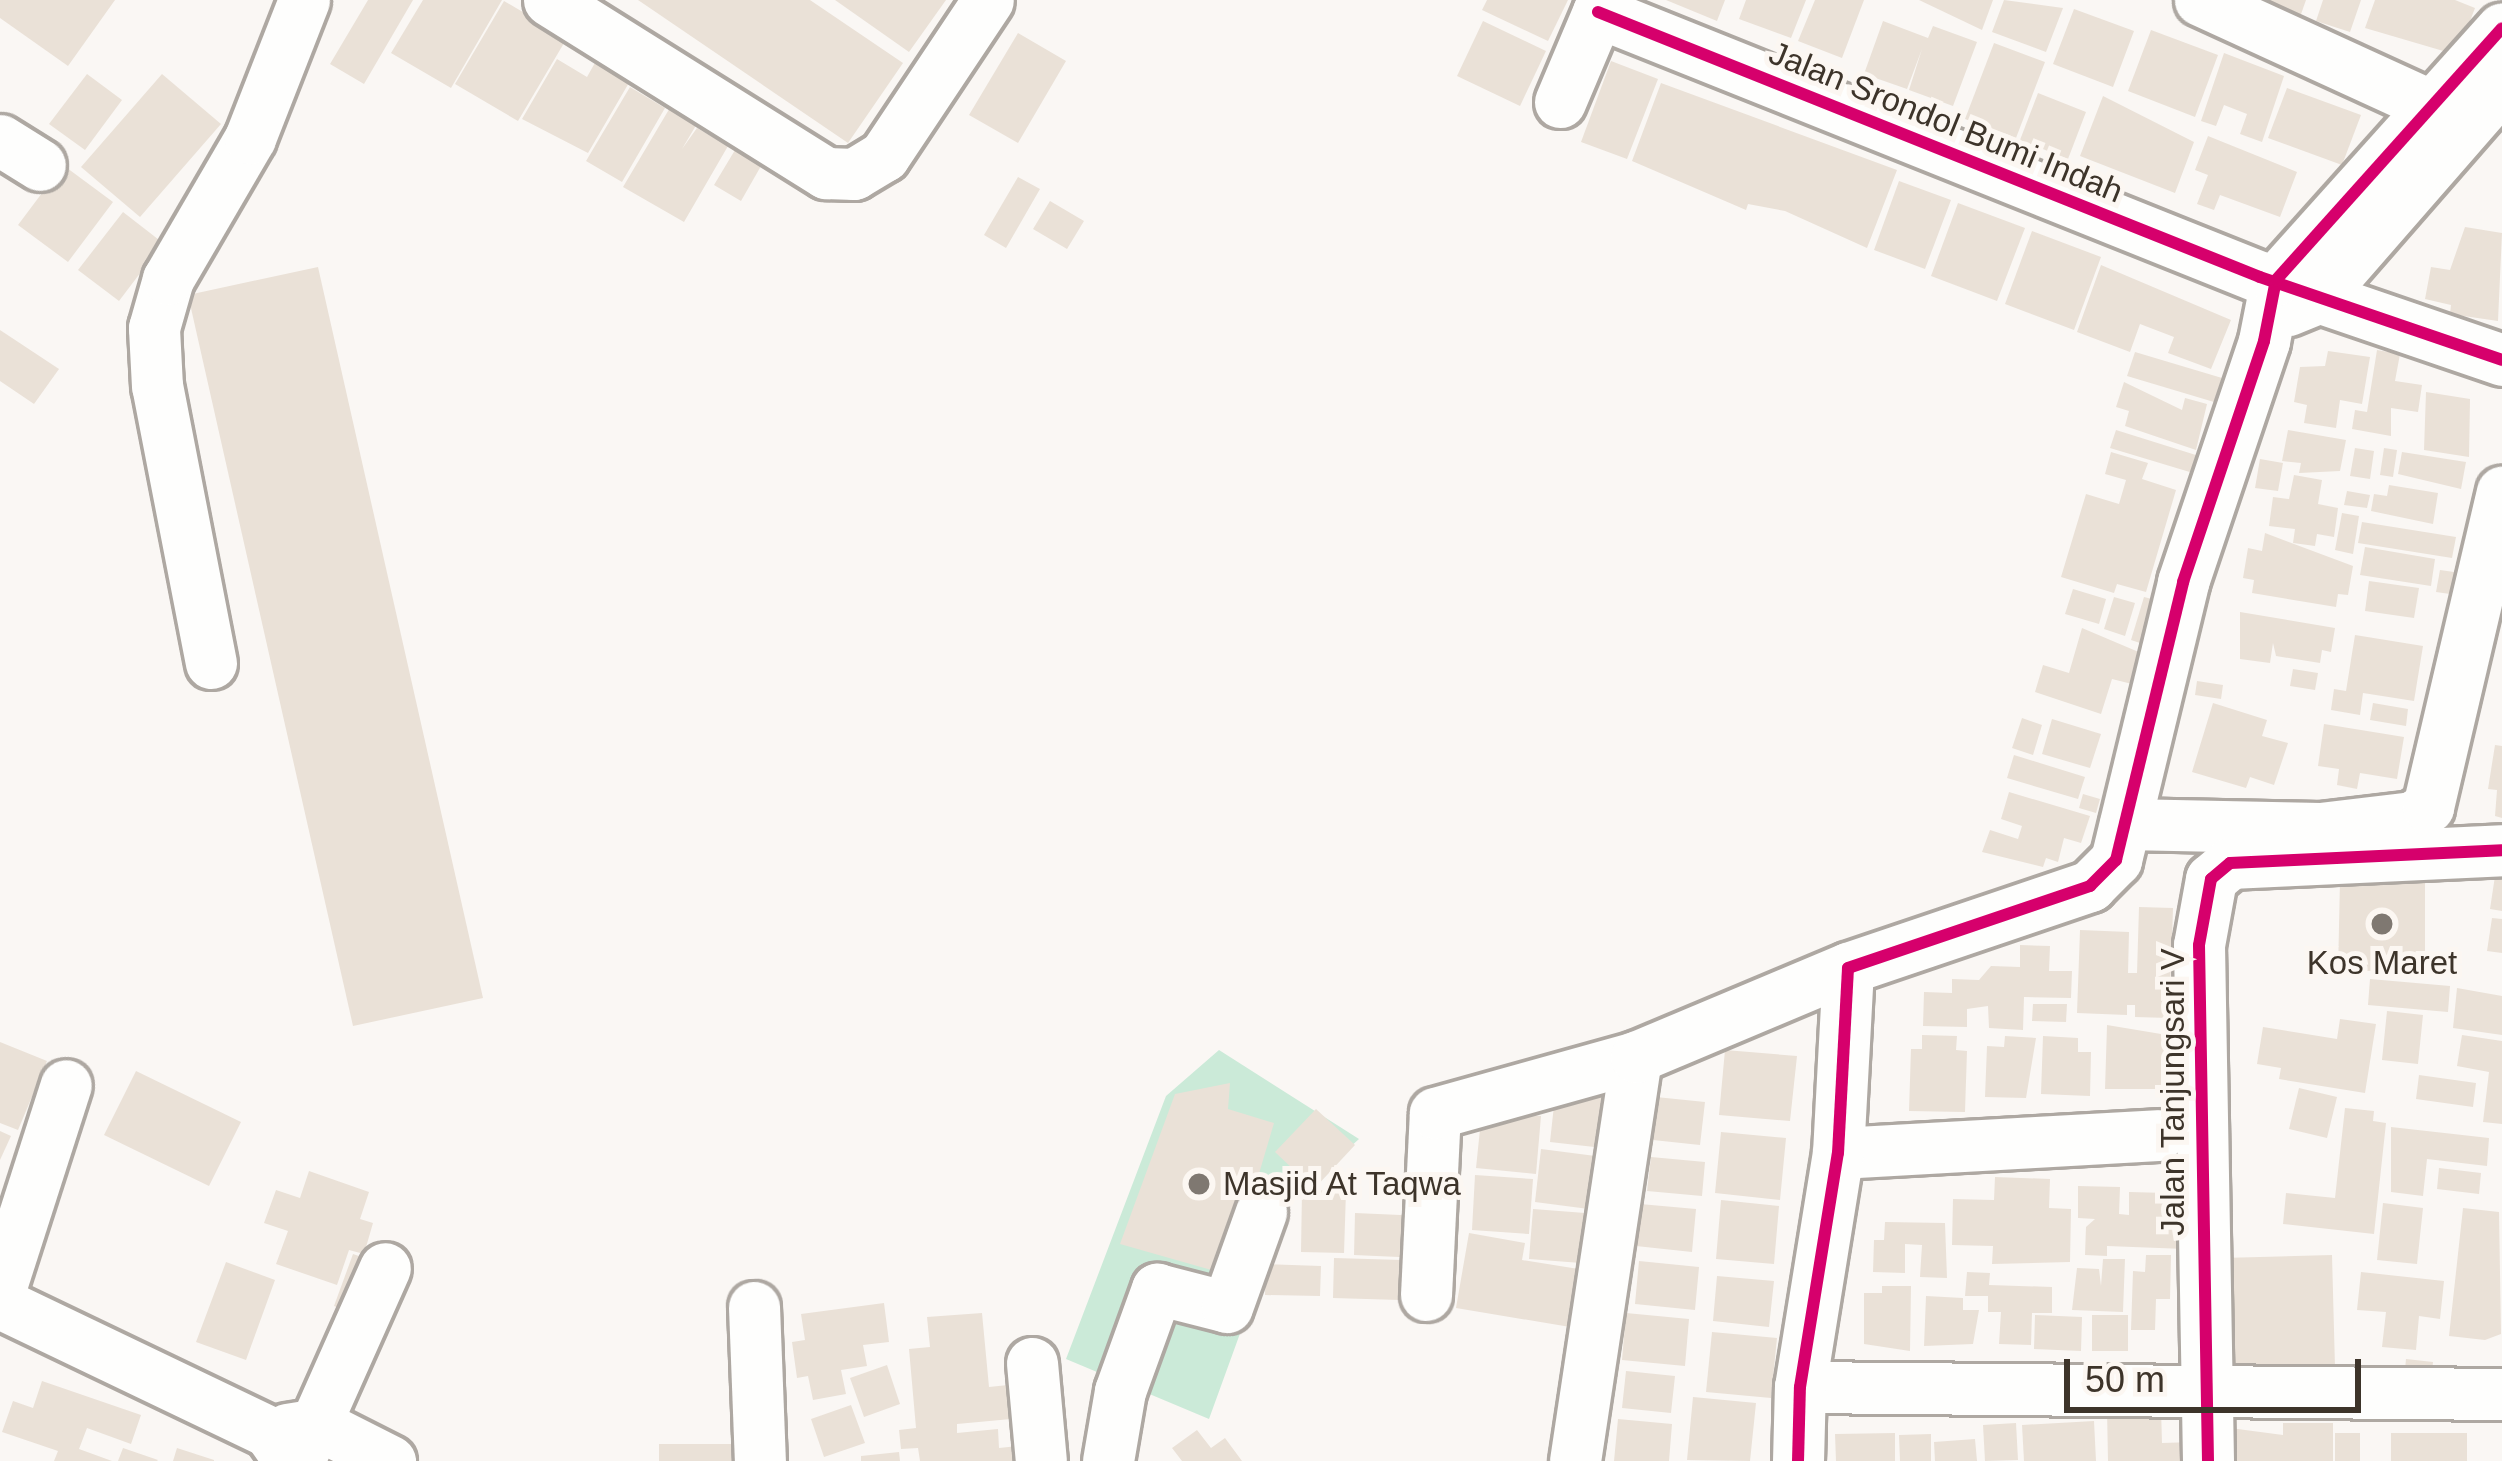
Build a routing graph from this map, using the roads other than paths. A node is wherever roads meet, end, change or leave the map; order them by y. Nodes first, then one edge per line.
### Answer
1 (304, 0) edge
2 (549, 0) edge
3 (988, 0) edge
4 (2200, 0) edge
5 (1600, 6) edge
6 (2483, 77) edge
7 (1560, 102) dead end
8 (2288, 298) junction
9 (2502, 360) edge
10 (2502, 492) edge
11 (211, 664) dead end
12 (2125, 824) junction
13 (2502, 850) edge
14 (1848, 968) junction
15 (1636, 1057) junction
16 (66, 1085) dead end
17 (2158, 1135) dead end
18 (1838, 1153) junction
19 (1261, 1212) dead end
20 (385, 1268) dead end
21 (0, 1290) edge
22 (1426, 1294) dead end
23 (0, 1303) edge
24 (754, 1307) dead end
25 (1032, 1363) dead end
26 (1800, 1388) junction
27 (2203, 1388) junction
28 (2502, 1394) edge
29 (1111, 1425) edge
30 (1042, 1442) edge
31 (293, 1444) edge
32 (390, 1461) edge
33 (760, 1461) edge
34 (1575, 1461) edge
35 (1798, 1461) edge
36 (2208, 1461) edge

1 - 11 street
2 - 3 street
4 - 6 street
5 - 7 street, Jalan Srondol Bumi Indah
5 - 8 street, Jalan Srondol Bumi Indah
6 - 8 street
8 - 9 street, Jalan Srondol Bumi Indah
8 - 12 street
10 - 12 street
12 - 14 street
13 - 27 street, Jalan Tanjungsari V
14 - 15 street
14 - 18 street
15 - 22 street
15 - 34 street
16 - 21 street
17 - 18 street
18 - 26 street
19 - 29 street
20 - 31 street
23 - 31 street
24 - 33 street
25 - 30 street
26 - 27 street
26 - 35 street
27 - 28 street
27 - 36 street, Jalan Tanjungsari V
29 - 30 street
31 - 32 street

